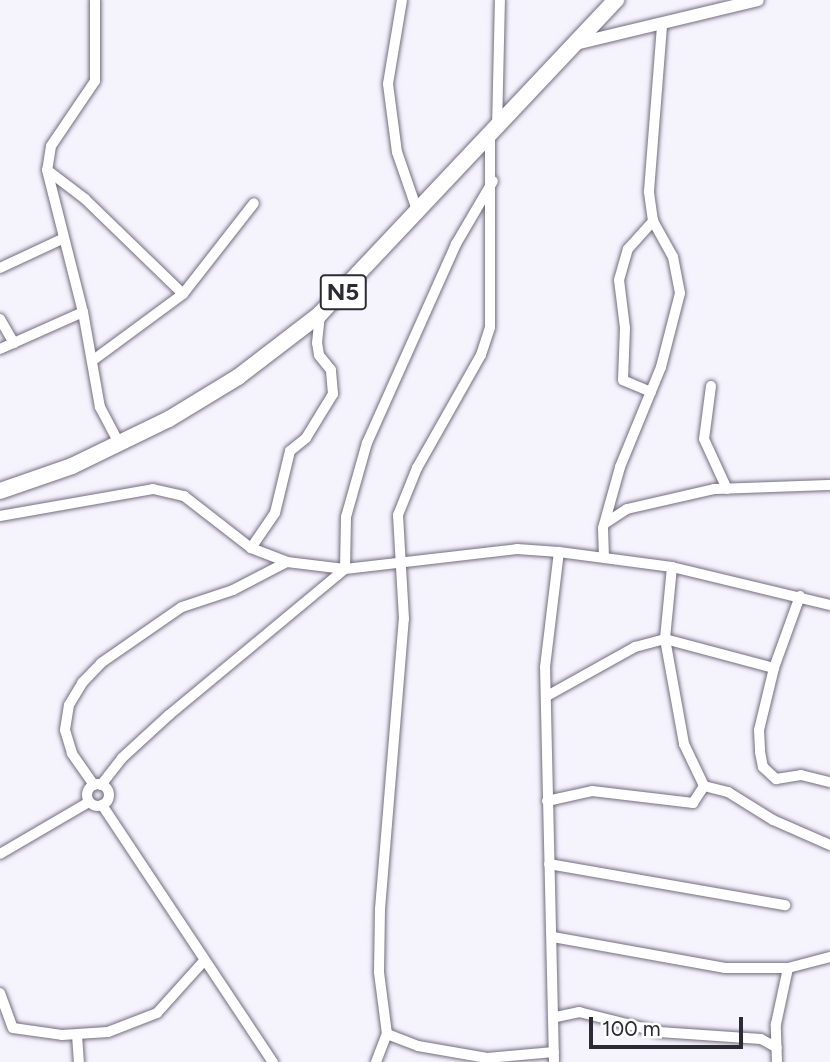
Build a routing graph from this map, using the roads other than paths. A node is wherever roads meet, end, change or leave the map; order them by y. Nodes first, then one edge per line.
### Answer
1 (95, 0) edge
2 (401, 0) edge
3 (500, 0) edge
4 (616, 0) edge
5 (758, 0) edge
6 (662, 26) junction
7 (575, 44) junction
8 (494, 132) junction
9 (47, 170) junction
10 (493, 181) junction
11 (254, 203) dead end
12 (418, 213) junction
13 (653, 221) junction
14 (62, 239) junction
15 (0, 268) edge
16 (183, 294) junction
17 (83, 312) junction
18 (320, 314) junction
19 (0, 319) edge
20 (14, 343) junction
21 (0, 349) edge
22 (92, 361) junction
23 (711, 386) dead end
24 (652, 392) junction
25 (120, 445) junction
26 (830, 485) edge
27 (727, 489) junction
28 (0, 491) edge
29 (0, 516) edge
30 (603, 528) junction
31 (251, 548) junction
32 (559, 552) junction
33 (604, 557) junction
34 (287, 562) junction
35 (399, 562) junction
36 (672, 568) junction
37 (345, 569) junction
38 (800, 596) junction
39 (830, 605) edge
40 (665, 639) junction
41 (774, 668) junction
42 (547, 696) junction
43 (830, 782) edge
44 (98, 785) junction
45 (704, 786) junction
46 (547, 801) junction
47 (89, 802) junction
48 (102, 805) junction
49 (830, 845) edge
50 (0, 854) edge
51 (549, 864) junction
52 (785, 905) dead end
53 (553, 937) junction
54 (830, 957) edge
55 (203, 962) junction
56 (788, 968) junction
57 (0, 993) edge
58 (556, 1017) junction
59 (3, 1021) edge
60 (387, 1034) junction
61 (77, 1035) junction
62 (777, 1048) junction
63 (554, 1057) edge
64 (488, 1060) edge
65 (79, 1062) edge
66 (273, 1062) edge
67 (376, 1062) edge
68 (777, 1062) edge

1 - 9 street
2 - 12 street
3 - 8 street
4 - 7 highway, N5
5 - 6 street
6 - 7 street
6 - 13 street
7 - 8 highway, N5
8 - 10 street
8 - 12 highway, N5
9 - 14 street
9 - 16 street
10 - 35 street
10 - 37 street
11 - 16 street
12 - 18 highway, N5
13 - 24 street
13 - 24 street
14 - 15 street
14 - 17 street
16 - 22 street
17 - 20 street
17 - 22 street
18 - 25 highway, N5
18 - 31 street
19 - 20 street
20 - 21 street
22 - 25 street
23 - 27 street
24 - 30 street
25 - 28 highway, N5
26 - 27 street
27 - 30 street
29 - 31 street
30 - 33 street
31 - 34 street
32 - 33 street
32 - 35 street
32 - 42 street
33 - 36 street
34 - 37 street
34 - 44 street
35 - 37 street
35 - 60 street
36 - 38 street
36 - 40 street
37 - 44 street
38 - 39 street
38 - 41 street
40 - 41 street
40 - 42 street
40 - 45 street
41 - 43 street
42 - 46 street
44 - 47 street
44 - 48 street
45 - 46 street
45 - 49 street
46 - 51 street
47 - 48 street
47 - 50 street
48 - 55 street
51 - 52 street
51 - 53 street
53 - 56 street
53 - 58 street
54 - 56 street
55 - 61 street
55 - 66 street
56 - 62 street
57 - 59 street
58 - 62 street
58 - 63 street
59 - 61 street
60 - 64 street
60 - 67 street
61 - 65 street
62 - 68 street
63 - 64 street

